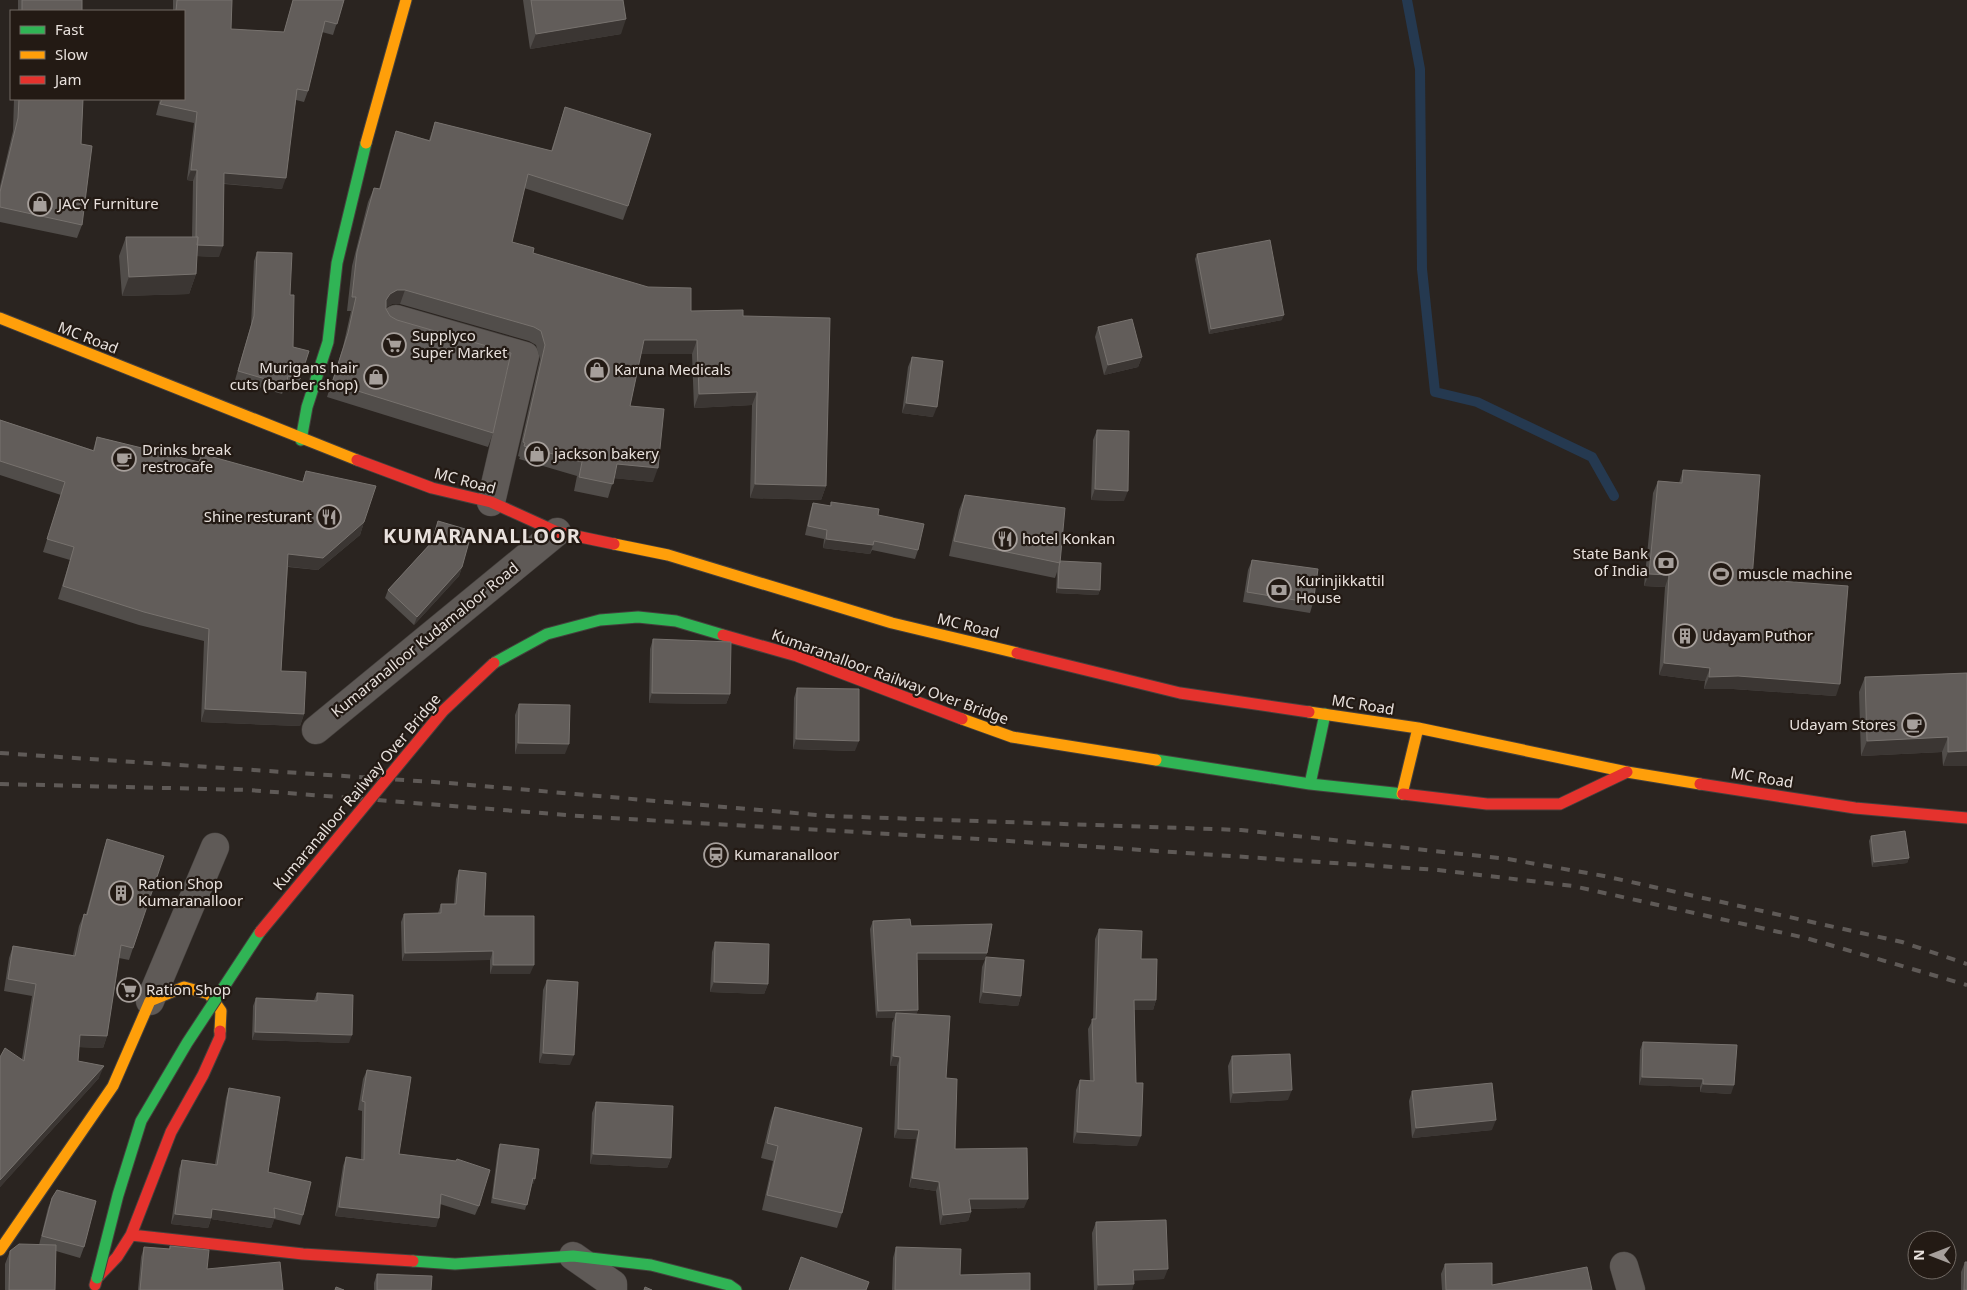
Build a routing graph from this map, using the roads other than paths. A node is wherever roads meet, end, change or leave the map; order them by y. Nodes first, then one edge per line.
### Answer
1 (406, 0) edge
2 (0, 318) edge
3 (396, 319) edge
4 (301, 440) junction
5 (491, 502) junction
6 (558, 532) junction
7 (1325, 714) junction
8 (1418, 728) junction
9 (316, 730) dead end
10 (1627, 772) junction
11 (1310, 784) junction
12 (1402, 794) junction
13 (1967, 818) edge
14 (215, 847) dead end
15 (150, 1001) junction
16 (131, 1235) junction
17 (0, 1250) edge
18 (573, 1256) junction
19 (97, 1278) junction
20 (93, 1290) edge
21 (613, 1290) edge
22 (736, 1290) edge

1 - 4 main road
2 - 4 main road, MC Road
3 - 5 street
4 - 5 main road, MC Road
5 - 6 main road, MC Road
6 - 7 main road, MC Road
6 - 9 street, Kumaranalloor Kudamaloor Road
7 - 8 main road, MC Road
7 - 11 main road
8 - 10 main road, MC Road
8 - 12 main road
10 - 12 main road, Kumaranalloor Railway Over Bridge
10 - 13 main road, MC Road
11 - 12 main road, Kumaranalloor Railway Over Bridge
11 - 19 main road, Kumaranalloor Railway Over Bridge, bridge
14 - 15 street
15 - 16 main road
15 - 17 main road
16 - 18 main road
16 - 19 main road
18 - 21 street
18 - 22 main road
19 - 20 main road

